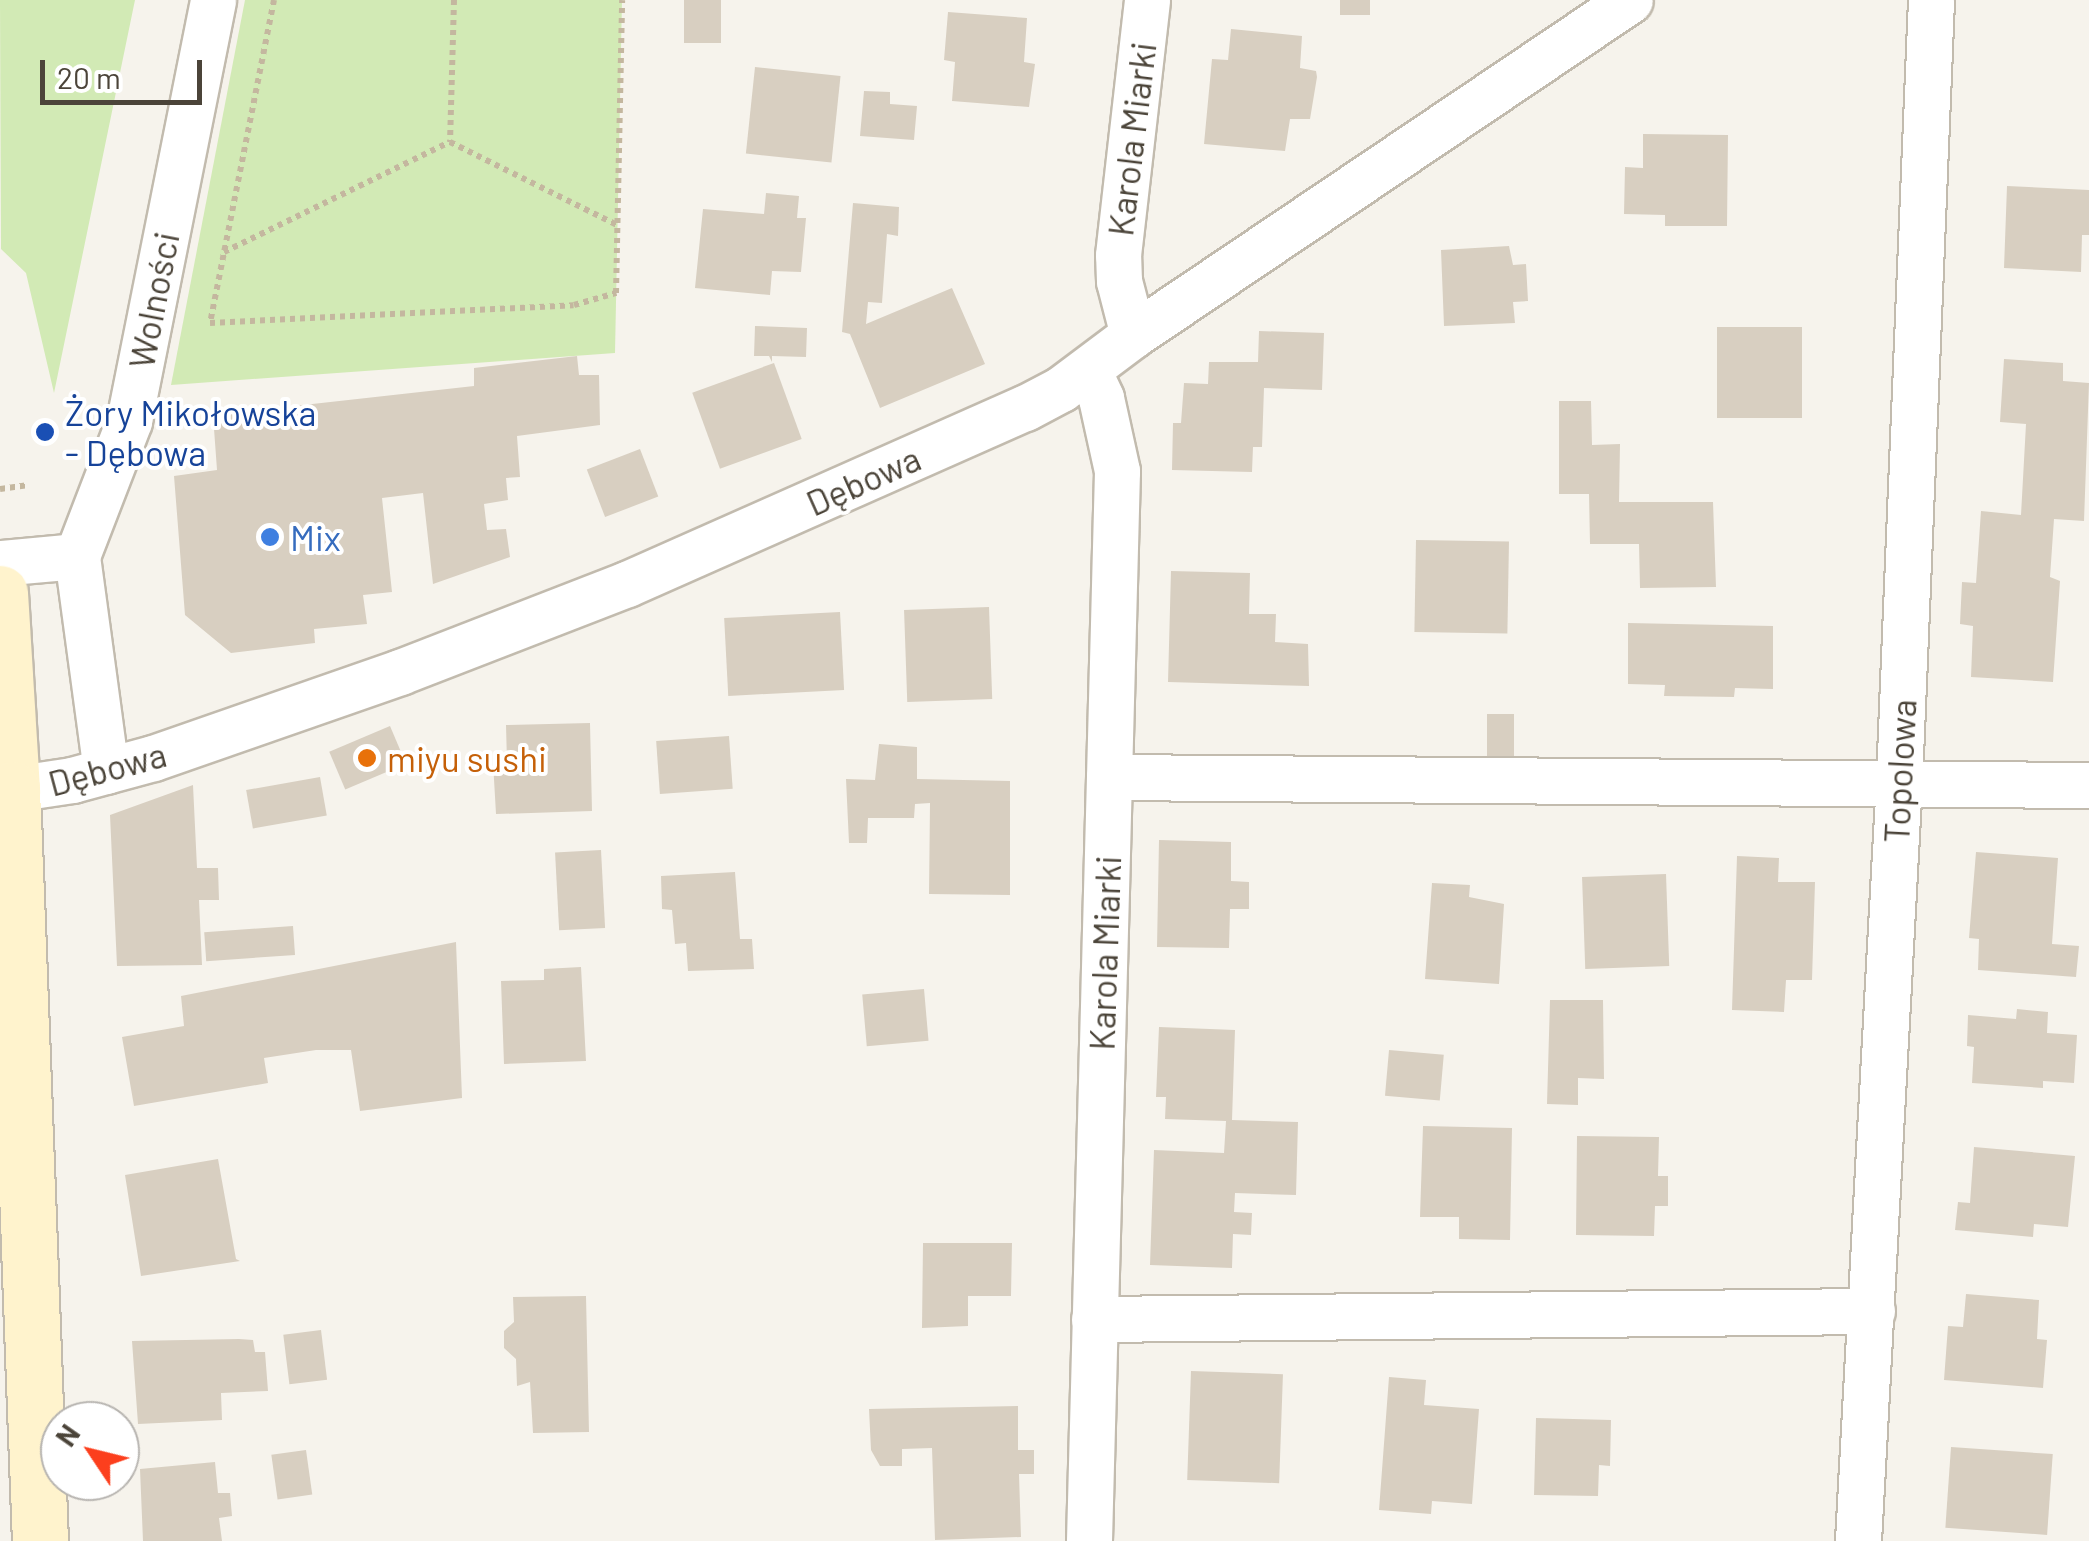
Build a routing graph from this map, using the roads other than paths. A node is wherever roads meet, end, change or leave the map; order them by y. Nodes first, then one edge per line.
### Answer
1 (213, 0) edge
2 (1147, 0) edge
3 (1630, 0) edge
4 (1931, 0) edge
5 (1133, 336) junction
6 (1088, 370) junction
7 (77, 556) junction
8 (0, 563) edge
9 (0, 593) edge
10 (106, 771) junction
11 (1108, 777) junction
12 (1899, 780) junction
13 (2089, 785) edge
14 (12, 790) junction
15 (7, 857) edge
16 (1872, 1311) junction
17 (1094, 1319) junction
18 (40, 1541) edge
19 (1089, 1541) edge
20 (1858, 1541) edge

1 - 7 street, Wolności
2 - 5 street, Karola Miarki
3 - 5 street, Dębowa
4 - 12 street, Topolowa
5 - 6 street, Dębowa
6 - 10 street, Dębowa
6 - 11 street, Karola Miarki
7 - 8 street
7 - 10 street, Wolności
9 - 14 street
10 - 14 street, Dębowa
11 - 12 street
11 - 17 street, Karola Miarki
12 - 13 street
12 - 16 street, Topolowa
14 - 15 street
15 - 18 street
16 - 17 street
16 - 20 street, Topolowa
17 - 19 street, Karola Miarki

